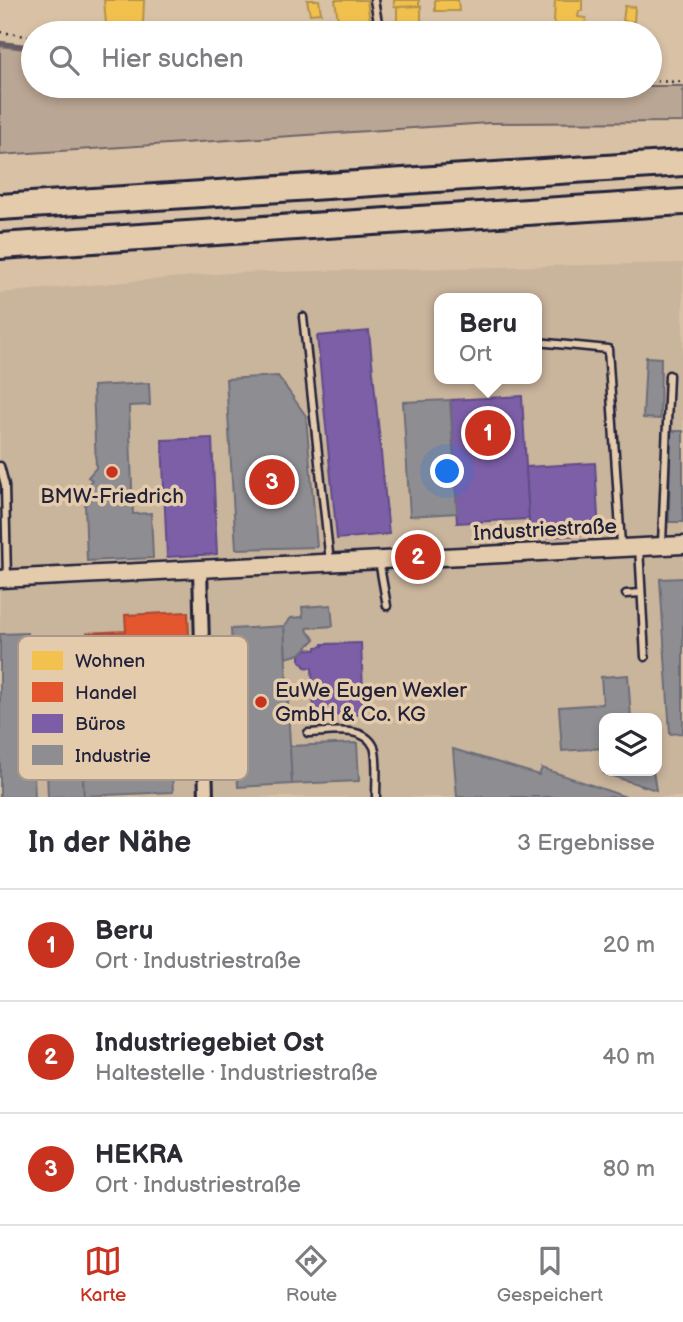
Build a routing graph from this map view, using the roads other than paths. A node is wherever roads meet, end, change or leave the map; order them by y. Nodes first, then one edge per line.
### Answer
1 (374, 0) edge
2 (378, 21) edge
3 (683, 163) edge
4 (683, 202) edge
5 (0, 208) edge
6 (0, 246) edge
7 (303, 317) dead end
8 (542, 342) edge
9 (669, 375) dead end
10 (0, 466) edge
11 (662, 545) junction
12 (683, 545) edge
13 (639, 546) junction
14 (621, 547) junction
15 (378, 559) junction
16 (330, 562) junction
17 (200, 569) junction
18 (4, 579) edge
19 (641, 593) junction
20 (626, 594) dead end
21 (387, 606) dead end
22 (202, 636) edge
23 (645, 657) dead end
24 (308, 733) dead end
25 (376, 797) edge

1 - 2 lane
3 - 5 highway
4 - 6 highway
7 - 16 lane
8 - 14 lane
9 - 11 lane
10 - 18 lane
11 - 12 street, Industriestraße
11 - 13 street, Industriestraße
13 - 14 street, Industriestraße
13 - 19 lane
14 - 15 street, Industriestraße
15 - 16 street, Industriestraße
15 - 21 lane
16 - 17 street, Industriestraße
17 - 18 street, Industriestraße
17 - 22 street
19 - 20 lane
19 - 23 lane
24 - 25 lane

